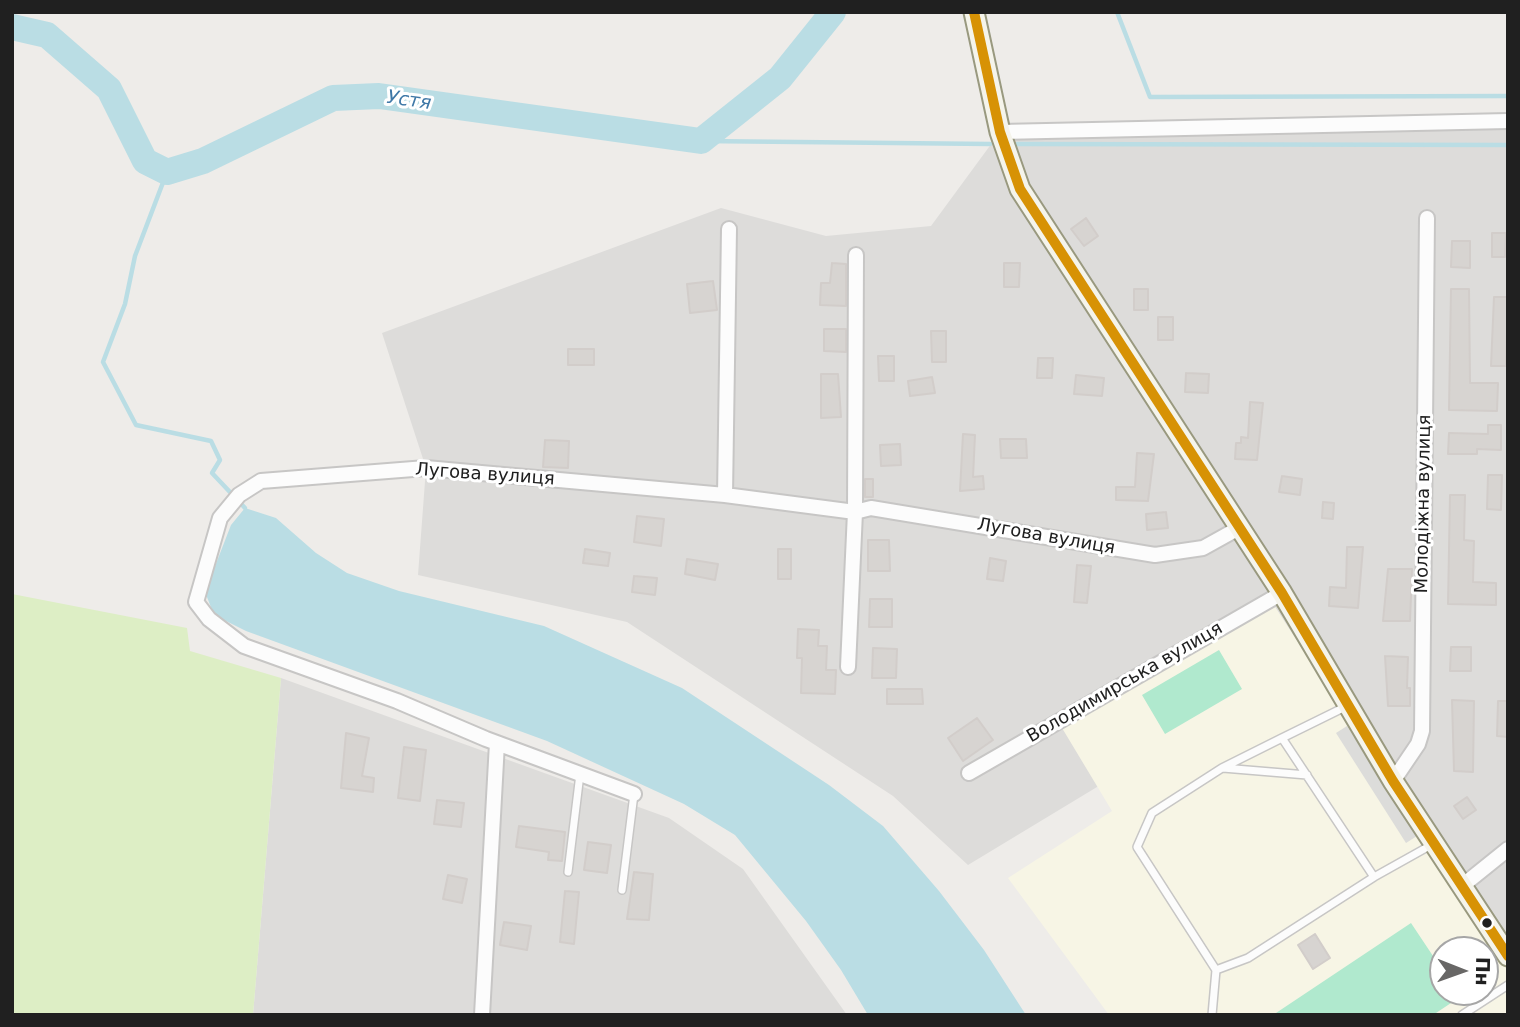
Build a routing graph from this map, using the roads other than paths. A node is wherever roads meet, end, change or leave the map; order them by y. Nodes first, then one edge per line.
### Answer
1 (974, 12) edge
2 (1508, 121) edge
3 (1000, 132) junction
4 (1427, 218) dead end
5 (729, 229) dead end
6 (856, 255) dead end
7 (725, 495) junction
8 (855, 512) junction
9 (1239, 528) junction
10 (1282, 593) junction
11 (848, 667) dead end
12 (1348, 705) junction
13 (1282, 738) junction
14 (497, 743) junction
15 (1222, 768) junction
16 (580, 773) junction
17 (969, 773) dead end
18 (1307, 775) junction
19 (1393, 781) junction
20 (634, 794) joint
21 (1433, 843) junction
22 (1508, 849) edge
23 (568, 872) dead end
24 (1374, 877) junction
25 (1462, 886) junction
26 (622, 890) dead end
27 (1508, 956) edge
28 (1216, 970) junction
29 (1508, 985) edge
30 (482, 1015) edge
31 (1212, 1015) edge
32 (1462, 1015) edge

1 - 3 street
2 - 3 street
3 - 9 street
4 - 19 street, Молодіжна вулиця
5 - 7 street
6 - 8 street
7 - 8 street, Лугова вулиця
7 - 14 street, Лугова вулиця
8 - 9 street, Лугова вулиця
8 - 11 street
9 - 10 street
10 - 12 street
10 - 17 street, Володимирська вулиця
12 - 13 lane
12 - 19 street
13 - 15 lane
13 - 18 lane
14 - 16 street, Лугова вулиця
14 - 30 street
15 - 18 lane
15 - 28 lane
16 - 20 street, Лугова вулиця
16 - 23 lane
18 - 24 lane
19 - 21 street
20 - 26 lane
21 - 24 lane
21 - 25 street
22 - 25 street
24 - 28 lane
25 - 27 street
28 - 31 lane
29 - 32 lane

